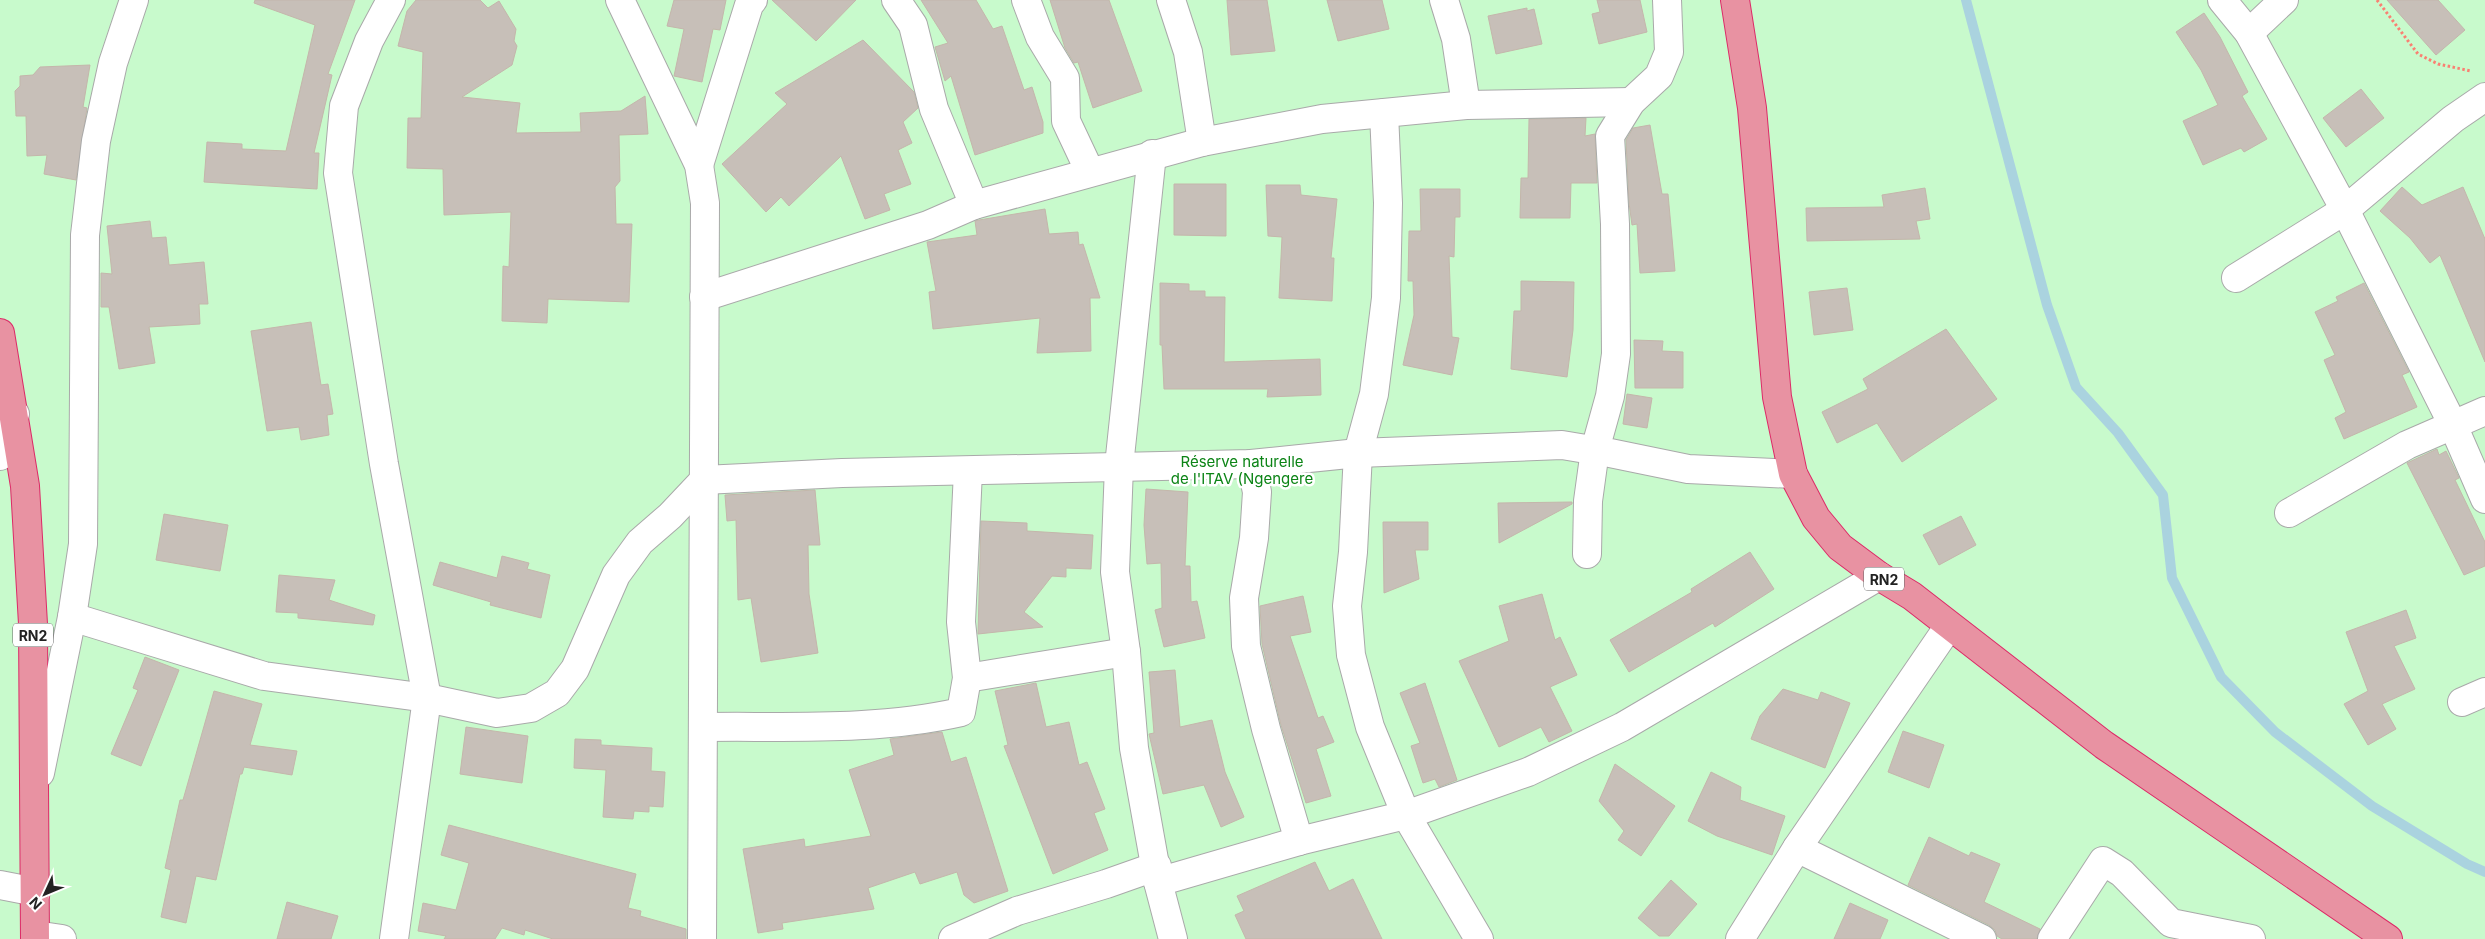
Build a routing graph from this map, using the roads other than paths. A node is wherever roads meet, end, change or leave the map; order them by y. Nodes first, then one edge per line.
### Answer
1 (134, 0) edge
2 (391, 0) edge
3 (620, 0) edge
4 (753, 0) edge
5 (896, 0) edge
6 (1026, 0) edge
7 (1171, 0) edge
8 (1444, 0) edge
9 (1667, 0) edge
10 (1735, 0) edge
11 (2222, 0) edge
12 (2284, 0) edge
13 (2249, 33) junction
14 (2482, 86) edge
15 (1631, 102) junction
16 (1466, 105) junction
17 (1384, 113) junction
18 (1202, 142) junction
19 (1152, 154) junction
20 (699, 165) junction
21 (1090, 172) junction
22 (974, 205) junction
23 (2346, 210) junction
24 (2236, 278) dead end
25 (704, 297) junction
26 (0, 333) edge
27 (2485, 411) edge
28 (15, 414) junction
29 (2452, 424) junction
30 (1595, 450) junction
31 (1358, 453) junction
32 (0, 456) edge
33 (1251, 464) junction
34 (1119, 466) junction
35 (968, 471) junction
36 (1793, 474) junction
37 (704, 480) junction
38 (2485, 499) edge
39 (2289, 512) dead end
40 (1587, 554) dead end
41 (1879, 576) junction
42 (72, 617) junction
43 (1949, 626) junction
44 (1126, 652) junction
45 (967, 678) junction
46 (427, 698) junction
47 (704, 727) junction
48 (33, 804) junction
49 (1406, 815) junction
50 (1299, 841) junction
51 (1797, 848) junction
52 (1158, 874) junction
53 (0, 885) edge
54 (36, 892) junction
55 (35, 937) edge
56 (62, 939) edge
57 (394, 939) edge
58 (702, 939) edge
59 (953, 939) edge
60 (1173, 939) edge
61 (1479, 939) edge
62 (1740, 939) edge
63 (1982, 939) edge
64 (2052, 939) edge
65 (2251, 939) edge
66 (2388, 939) edge

1 - 42 street
2 - 46 street
3 - 20 street
4 - 20 street
5 - 22 street
6 - 21 street
7 - 18 street
8 - 16 street
9 - 15 street
10 - 36 highway, RN2
11 - 13 street
12 - 13 street
13 - 23 street
14 - 23 street
15 - 16 street
15 - 30 street
16 - 17 street
17 - 18 street
17 - 31 street
18 - 19 street
19 - 21 street
19 - 34 street
20 - 25 street
21 - 22 street
22 - 25 street
23 - 24 street
23 - 29 street
25 - 37 street
26 - 28 highway, RN2
27 - 29 street
28 - 32 street
28 - 48 highway, RN2
29 - 38 street
29 - 39 street
30 - 31 street
30 - 36 street
30 - 40 street
31 - 33 street
31 - 49 street
33 - 34 street
33 - 50 street
34 - 35 street
34 - 44 street
35 - 37 street
35 - 45 street
36 - 41 highway, RN2
37 - 46 street
37 - 47 street
41 - 43 highway, RN2
41 - 49 street
42 - 46 street
42 - 48 street
43 - 51 street
43 - 66 highway, RN2
44 - 45 street
44 - 52 street
45 - 47 street
46 - 57 street
47 - 58 street
48 - 54 highway, RN2
49 - 50 street
49 - 61 street
50 - 52 street
51 - 62 street
51 - 63 street
52 - 59 street
52 - 60 street
53 - 54 street
54 - 55 highway, RN2
55 - 56 street
64 - 65 street

